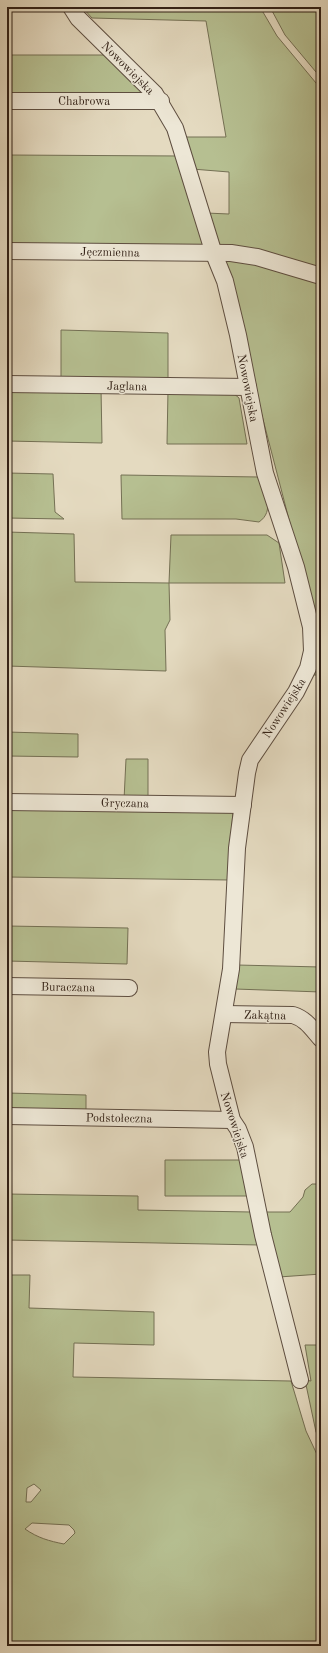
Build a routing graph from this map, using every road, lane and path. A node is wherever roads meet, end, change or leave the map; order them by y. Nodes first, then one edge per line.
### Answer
1 (71, 7) edge
2 (7, 101) edge
3 (161, 101) junction
4 (7, 251) edge
5 (214, 254) junction
6 (321, 276) edge
7 (7, 384) edge
8 (248, 387) junction
9 (7, 802) edge
10 (243, 805) junction
11 (7, 986) edge
12 (129, 988) dead end
13 (224, 1014) junction
14 (321, 1039) edge
15 (7, 1116) edge
16 (232, 1120) junction
17 (300, 1380) dead end

1 - 3 street, Nowowiejska
2 - 3 street, Chabrowa
3 - 5 street, Nowowiejska
4 - 5 street, Jęczmienna
5 - 6 street, Jęczmienna
5 - 8 street, Nowowiejska
7 - 8 street, Jaglana
8 - 10 street, Nowowiejska
9 - 10 street, Gryczana
10 - 13 street, Nowowiejska
11 - 12 street, Buraczana
13 - 14 street, Zakątna
13 - 16 street, Nowowiejska
15 - 16 street, Podstołeczna
16 - 17 street, Nowowiejska

